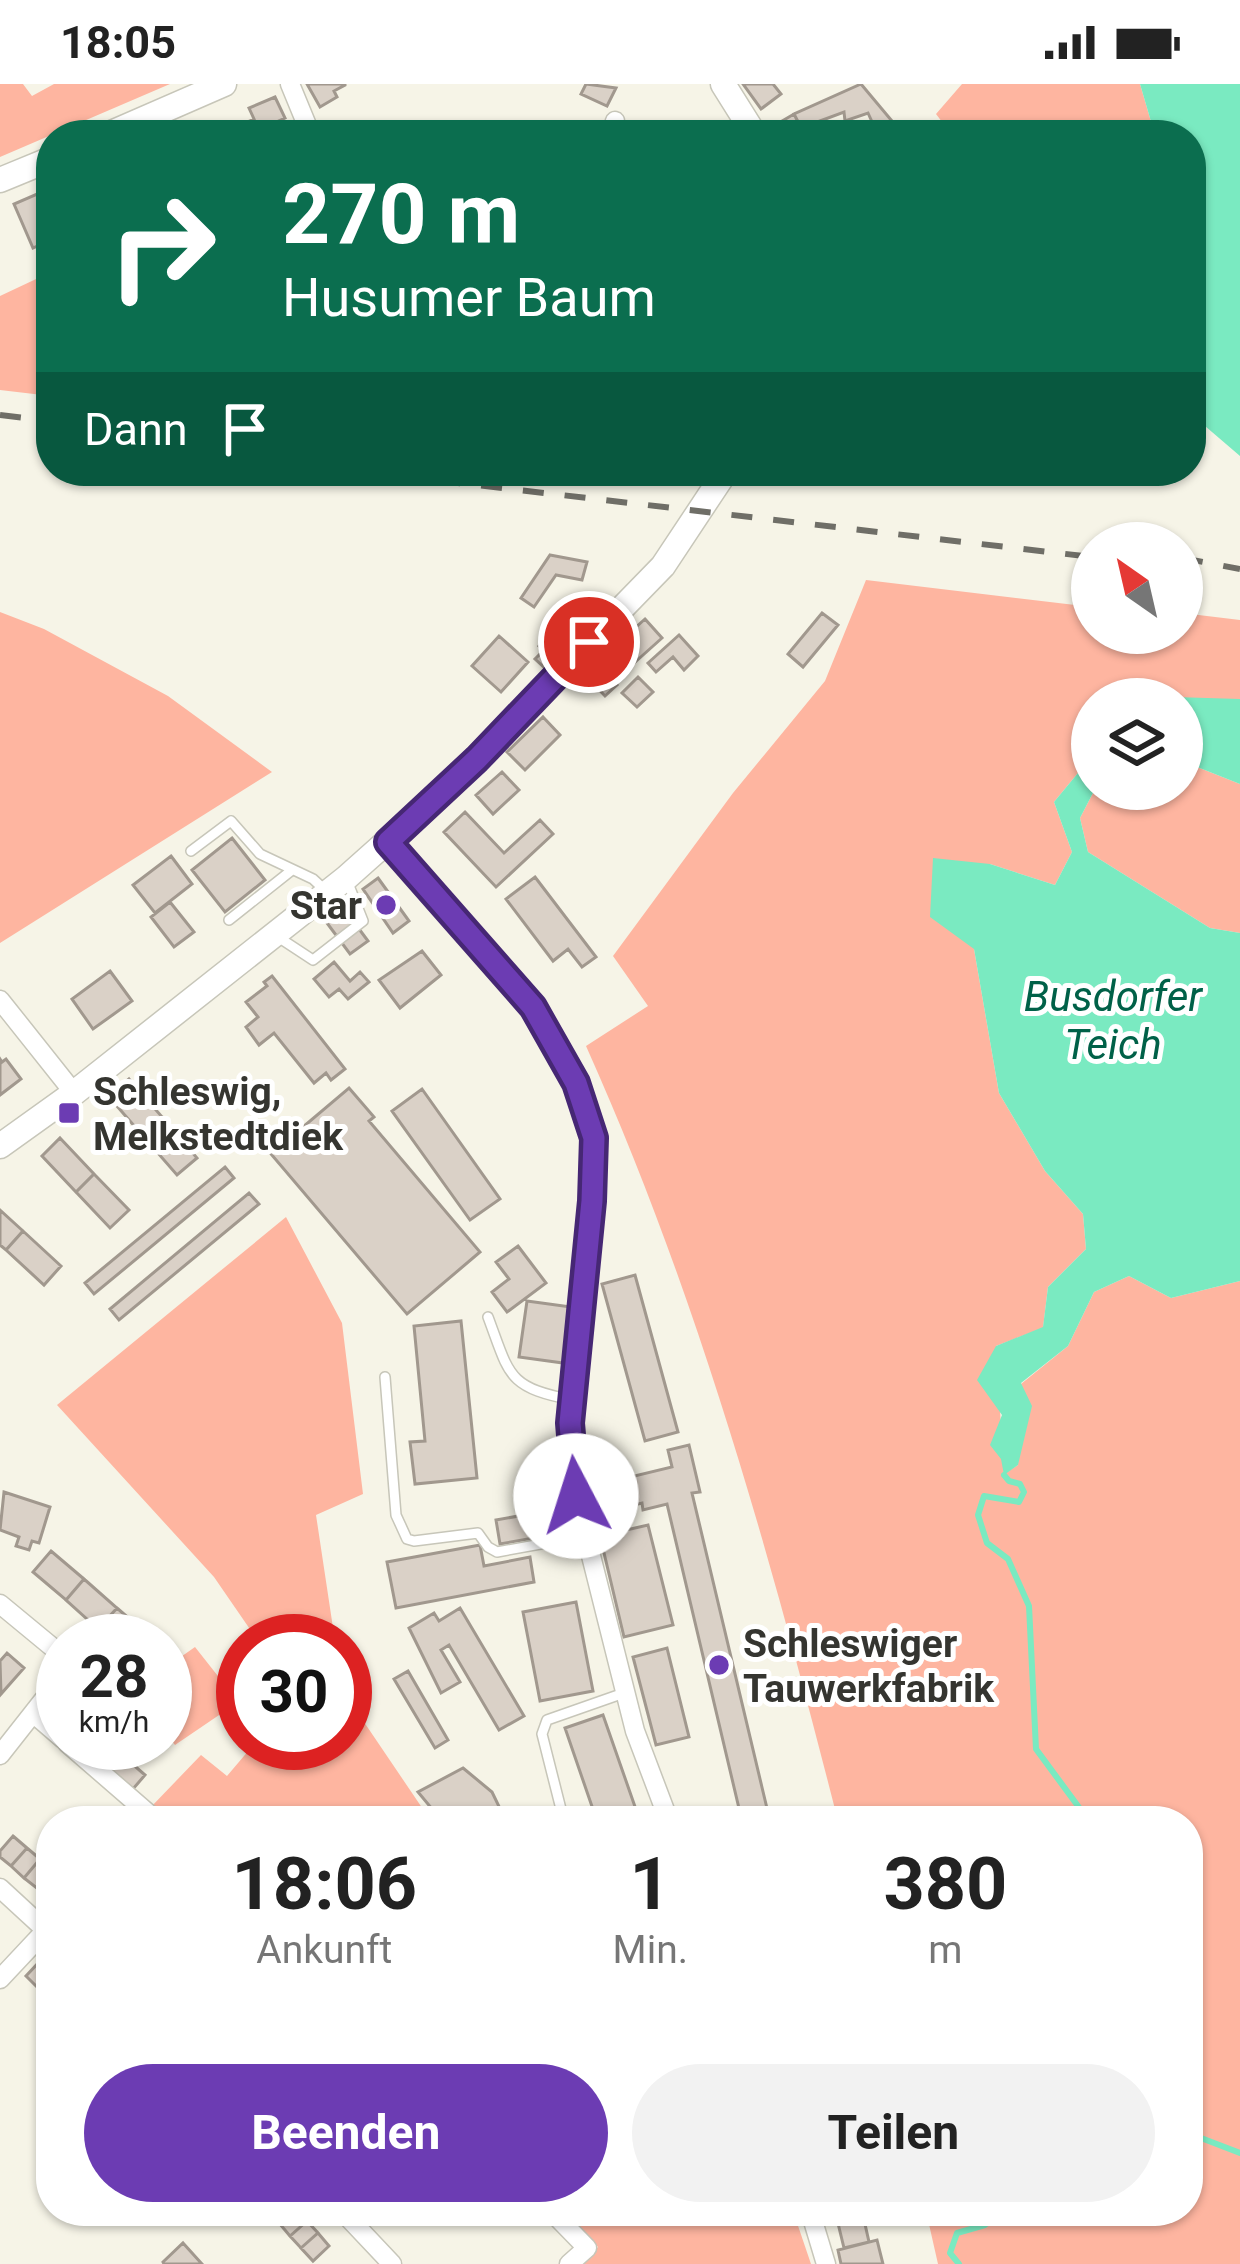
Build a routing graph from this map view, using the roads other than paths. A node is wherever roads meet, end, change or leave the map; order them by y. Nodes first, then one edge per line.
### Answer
1 (224, 84) edge
2 (290, 84) edge
3 (726, 85) edge
4 (141, 120) edge
5 (305, 120) edge
6 (746, 120) edge
7 (36, 165) edge
8 (0, 181) edge
9 (716, 486) edge
10 (388, 842) junction
11 (191, 851) dead end
12 (292, 870) junction
13 (337, 885) junction
14 (229, 920) dead end
15 (273, 934) junction
16 (0, 1000) edge
17 (74, 1093) junction
18 (0, 1146) edge
19 (488, 1317) dead end
20 (385, 1377) dead end
21 (572, 1400) junction
22 (586, 1536) junction
23 (0, 1604) edge
24 (36, 1634) edge
25 (625, 1693) junction
26 (36, 1711) edge
27 (34, 1714) joint
28 (0, 1755) edge
29 (98, 1770) edge
30 (140, 1806) edge
31 (560, 1806) edge
32 (663, 1806) edge
33 (0, 1888) edge
34 (36, 1921) edge
35 (36, 1944) edge
36 (0, 1978) edge
37 (356, 2226) edge
38 (566, 2226) edge
39 (815, 2226) edge
40 (392, 2264) edge
41 (569, 2264) edge
42 (826, 2264) edge

1 - 4 street
2 - 5 street
3 - 6 street
7 - 8 street
9 - 10 street
10 - 13 street
10 - 21 street
11 - 12 lane
12 - 13 lane
12 - 14 lane
13 - 15 street
13 - 15 lane
15 - 17 street
16 - 17 street
17 - 18 street
19 - 21 lane
20 - 22 lane
21 - 22 street
22 - 25 street
23 - 24 street
25 - 31 lane
25 - 32 street
26 - 27 street
27 - 28 street
29 - 30 street
33 - 34 street
35 - 36 street
37 - 40 street
38 - 41 street
39 - 42 street

